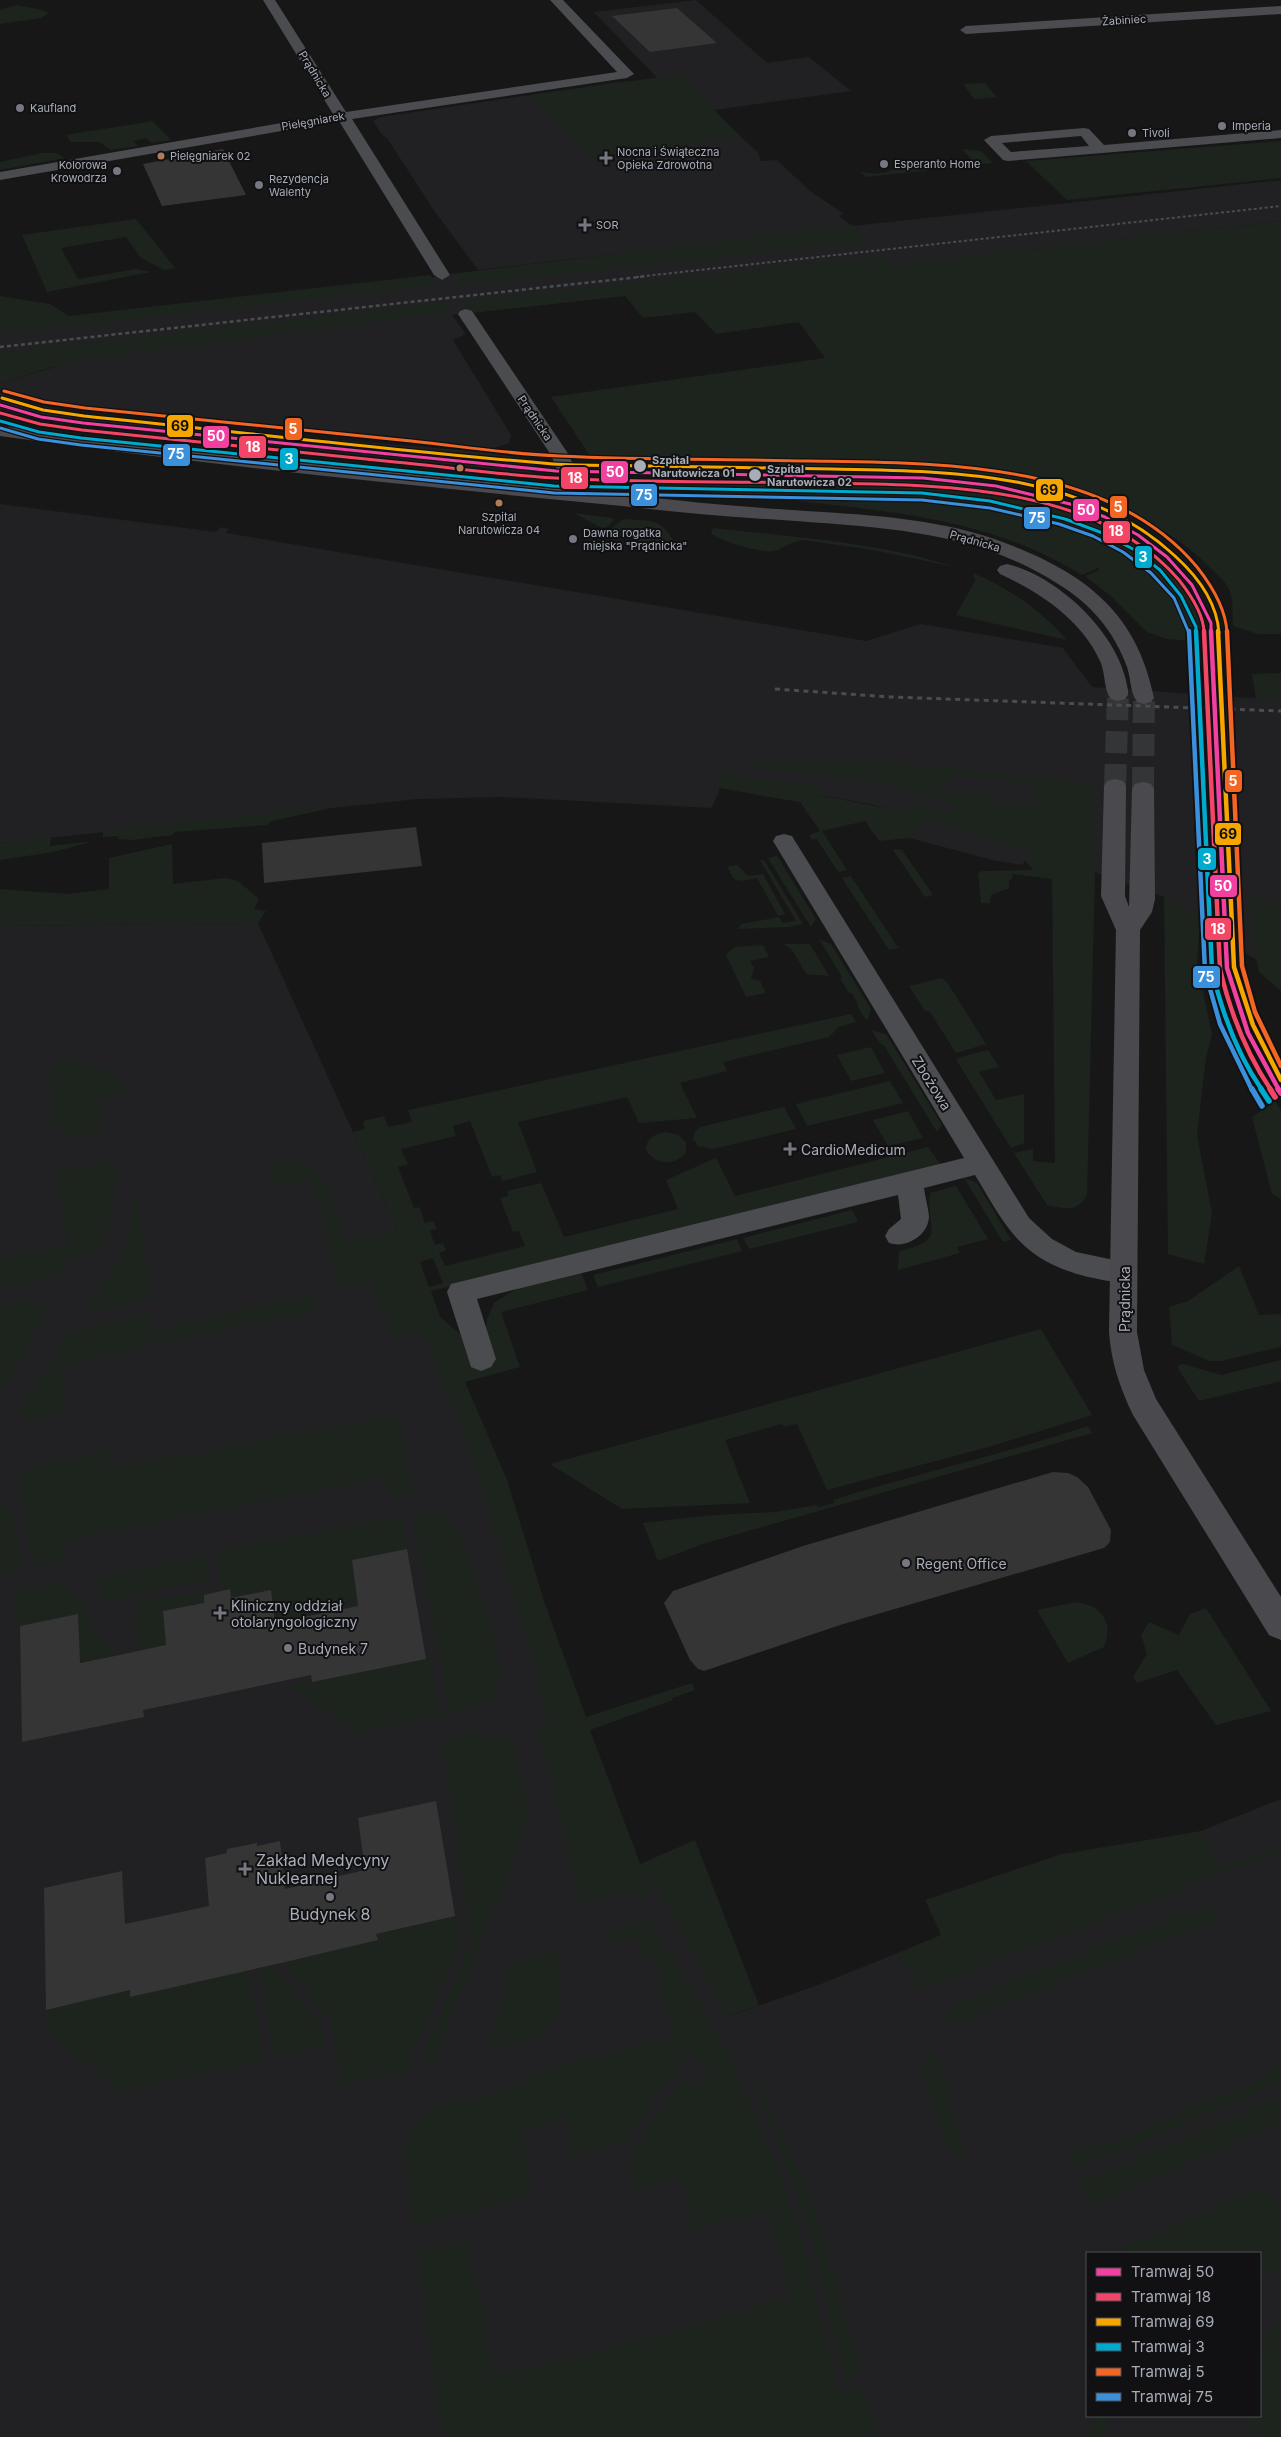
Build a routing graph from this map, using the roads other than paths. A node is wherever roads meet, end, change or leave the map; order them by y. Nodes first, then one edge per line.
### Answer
1 (269, 0) edge
2 (556, 0) edge
3 (1281, 10) edge
4 (966, 30) dead end
5 (342, 116) junction
6 (1281, 134) edge
7 (1100, 149) junction
8 (0, 176) edge
9 (442, 275) dead end
10 (466, 314) dead end
11 (1, 431) edge
12 (572, 496) junction
13 (730, 511) junction
14 (1118, 695) tunnel mouth
15 (1144, 698) tunnel mouth
16 (1115, 786) tunnel mouth
17 (1143, 789) tunnel mouth
18 (784, 840) dead end
19 (1128, 930) junction
20 (981, 1164) junction
21 (909, 1182) junction
22 (899, 1236) dead end
23 (1123, 1272) junction
24 (481, 1359) dead end
25 (1281, 1625) edge

1 - 5 street, Prądnicka
2 - 5 street, Pielęgniarek
3 - 4 street, Żabiniec
5 - 8 street, Pielęgniarek
5 - 9 street, Prądnicka
6 - 7 street
7 - 7 street
10 - 12 street, Prądnicka
11 - 12 street
12 - 13 street, Prądnicka
13 - 14 street, Prądnicka
13 - 15 street, Prądnicka
16 - 19 street, Prądnicka
17 - 19 street
18 - 20 street, Zbożowa
19 - 23 street, Prądnicka
20 - 21 street
20 - 23 street, Zbożowa
21 - 22 street
21 - 24 street
23 - 25 street, Prądnicka

